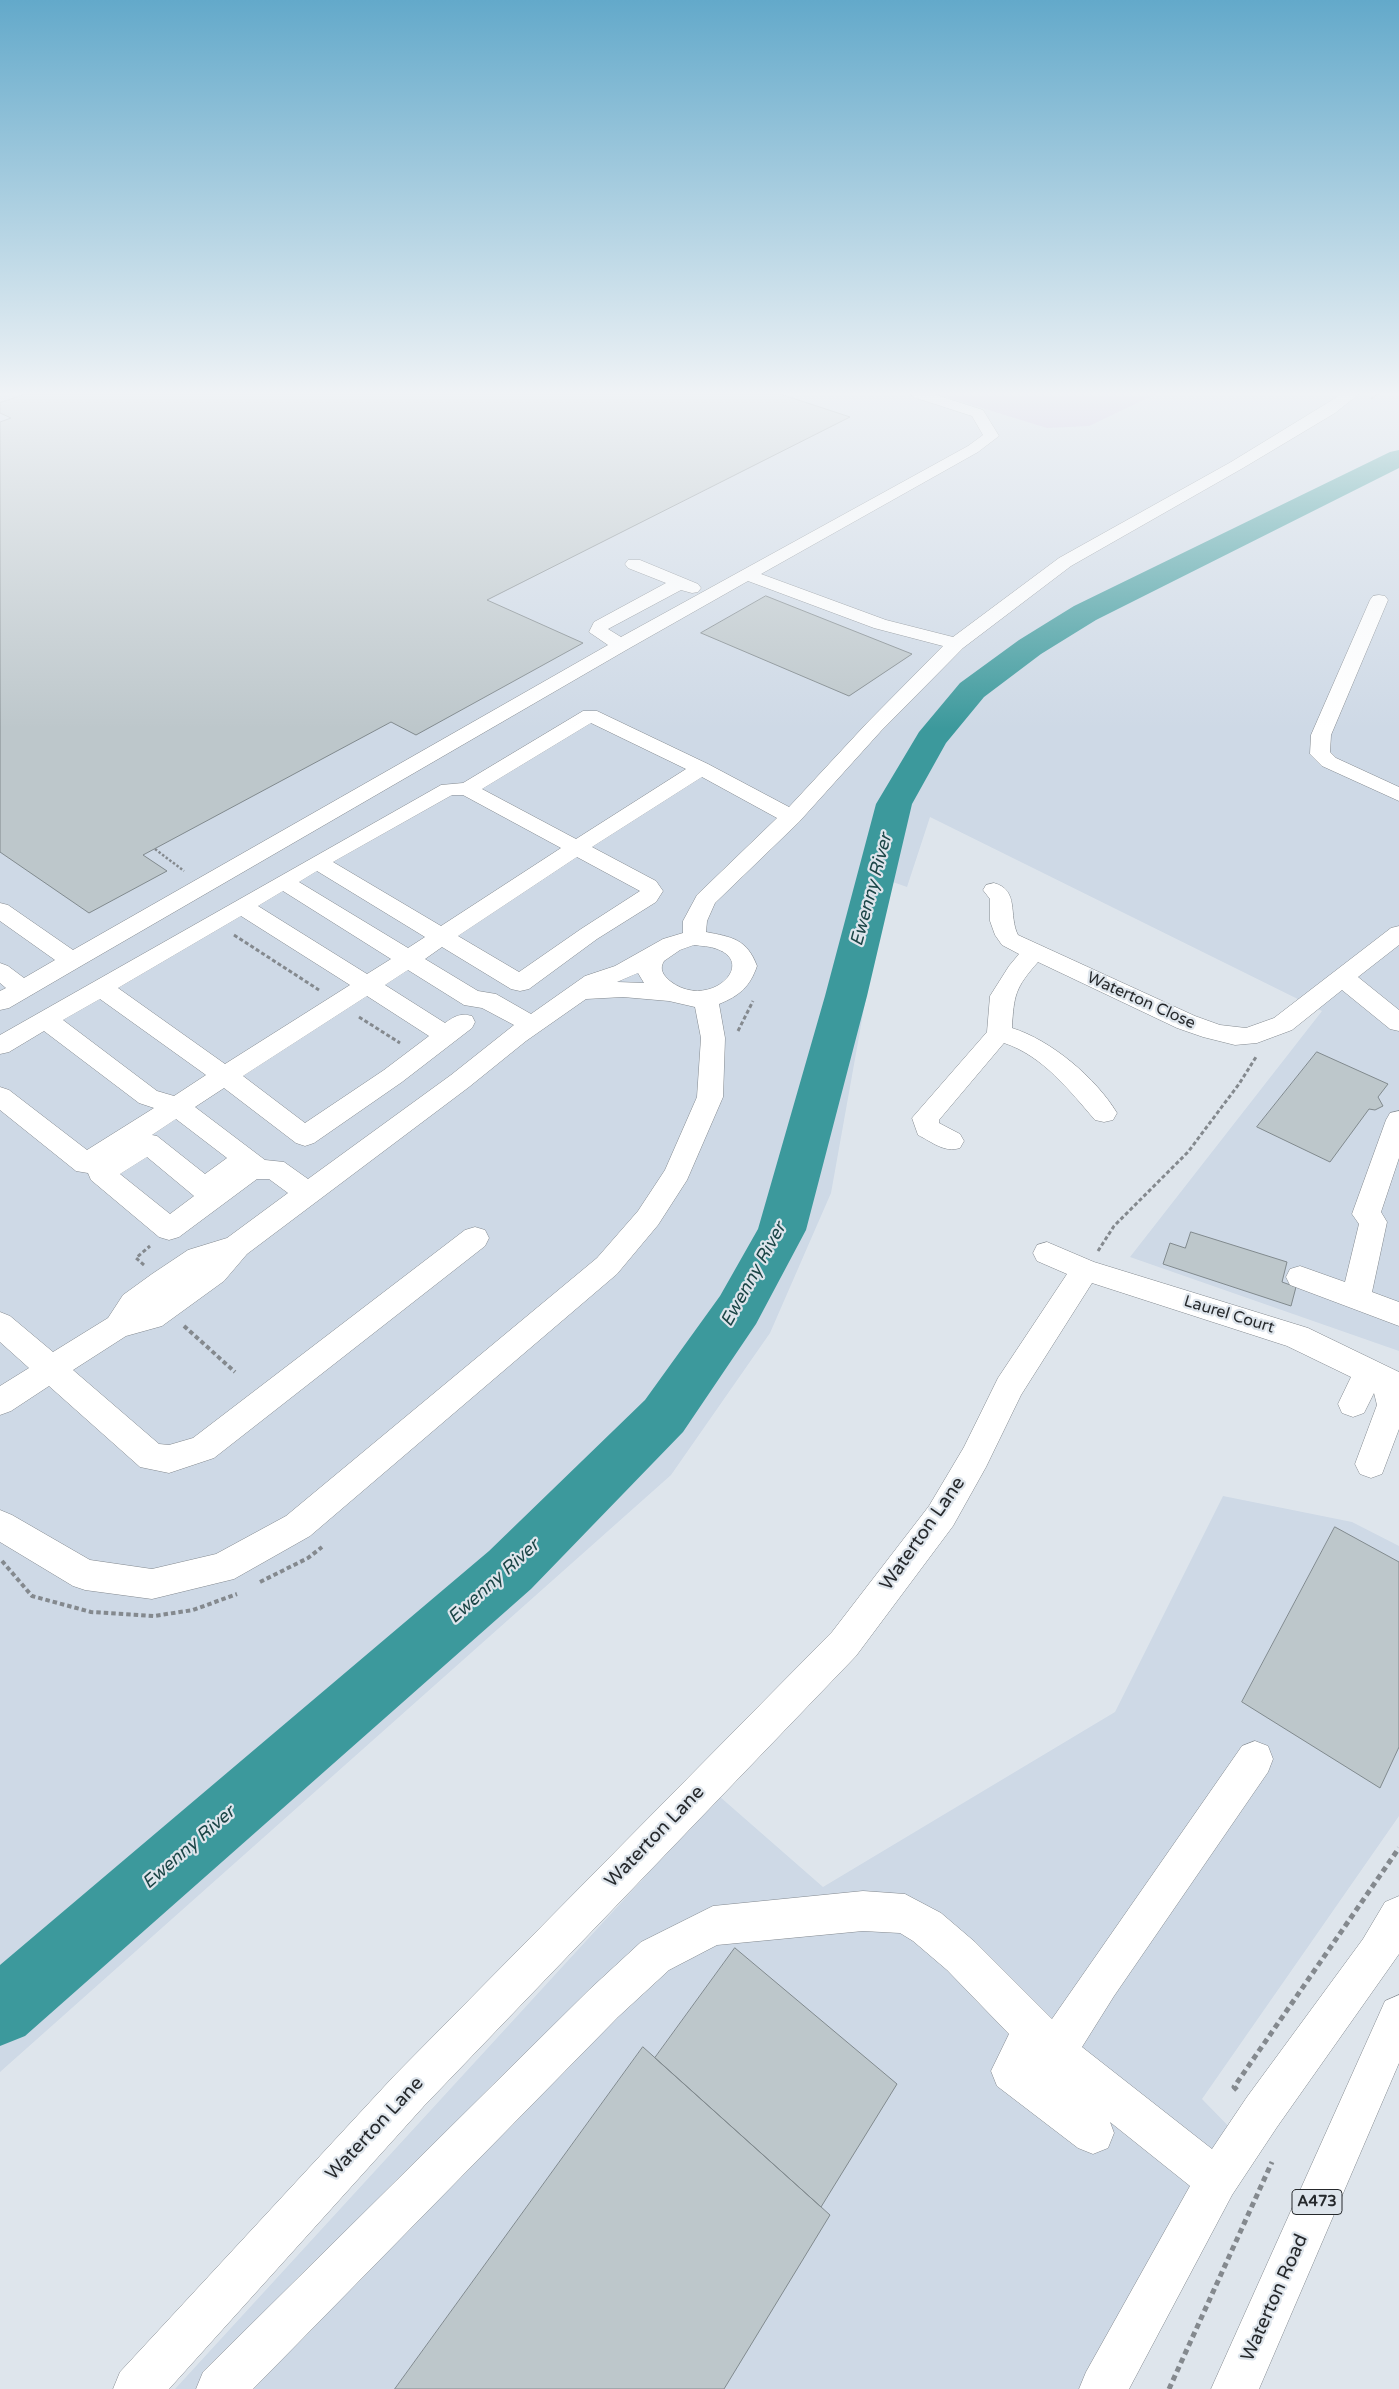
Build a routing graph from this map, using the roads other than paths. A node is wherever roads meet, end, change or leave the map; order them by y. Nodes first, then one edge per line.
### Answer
1 (872, 505) edge
2 (1165, 505) edge
3 (634, 564) dead end
4 (747, 575) junction
5 (680, 583) junction
6 (709, 596) junction
7 (1379, 600) dead end
8 (956, 644) junction
9 (621, 645) junction
10 (701, 768) junction
11 (467, 789) junction
12 (1399, 795) edge
13 (791, 818) junction
14 (577, 848) junction
15 (317, 862) junction
16 (283, 882) junction
17 (994, 890) dead end
18 (242, 906) junction
19 (0, 910) edge
20 (1399, 933) edge
21 (442, 935) junction
22 (694, 938) junction
23 (1034, 952) junction
24 (655, 954) junction
25 (407, 960) junction
26 (73, 961) junction
27 (0, 971) edge
28 (1342, 977) junction
29 (367, 984) junction
30 (101, 988) junction
31 (23, 989) junction
32 (578, 993) junction
33 (669, 993) junction
34 (706, 998) junction
35 (0, 1002) edge
36 (46, 1020) junction
37 (1399, 1023) edge
38 (524, 1030) junction
39 (999, 1033) junction
40 (0, 1046) edge
41 (225, 1076) junction
42 (0, 1096) edge
43 (178, 1107) junction
44 (1104, 1113) dead end
45 (1399, 1120) edge
46 (951, 1141) dead end
47 (254, 1165) junction
48 (209, 1193) dead end
49 (301, 1200) junction
50 (474, 1238) dead end
51 (1066, 1261) joint
52 (1300, 1277) dead end
53 (1356, 1298) junction
54 (1399, 1314) edge
55 (0, 1324) edge
56 (51, 1370) junction
57 (1385, 1379) edge
58 (0, 1402) edge
59 (1353, 1404) dead end
60 (1371, 1464) dead end
61 (0, 1525) edge
62 (1255, 1759) dead end
63 (1399, 1916) edge
64 (1399, 2016) edge
65 (1042, 2039) junction
66 (1093, 2133) dead end
67 (1217, 2180) junction
68 (137, 2389) edge
69 (220, 2389) edge
70 (1103, 2389) edge
71 (1235, 2389) edge

1 - 4 street
2 - 8 street
3 - 5 street
4 - 6 street
4 - 8 street
5 - 6 street
5 - 9 street
6 - 9 street
7 - 12 street
8 - 13 street
9 - 26 street
10 - 11 street
10 - 13 street
10 - 14 street
11 - 14 street
11 - 15 street
13 - 22 street
14 - 21 street
14 - 21 street
15 - 16 street
15 - 21 street
16 - 18 street
16 - 25 street
17 - 23 street, Waterton Close
18 - 29 street
18 - 30 street
19 - 26 street
20 - 28 street
21 - 25 street
22 - 24 street
22 - 34 street
23 - 28 street, Waterton Close
23 - 39 street
24 - 32 street
24 - 33 street
25 - 29 street
25 - 38 street
26 - 31 street
27 - 31 street
28 - 37 street
29 - 41 street
29 - 41 street
30 - 36 street
30 - 41 street
31 - 35 street
32 - 33 street
32 - 38 street
33 - 34 street
34 - 61 street
36 - 40 street
36 - 43 street
38 - 49 street
39 - 44 street
39 - 46 street
41 - 43 street
42 - 43 street
43 - 47 street
45 - 53 street
47 - 48 street
47 - 49 street
49 - 56 street
50 - 56 street
51 - 57 street, Laurel Court
51 - 68 street, Waterton Lane
52 - 53 street
53 - 54 street
55 - 56 street
56 - 58 street
57 - 59 street
57 - 60 street
62 - 65 street
63 - 67 street
64 - 71 street, Waterton Road / A473
65 - 66 street
65 - 67 street
65 - 69 street
67 - 70 street

